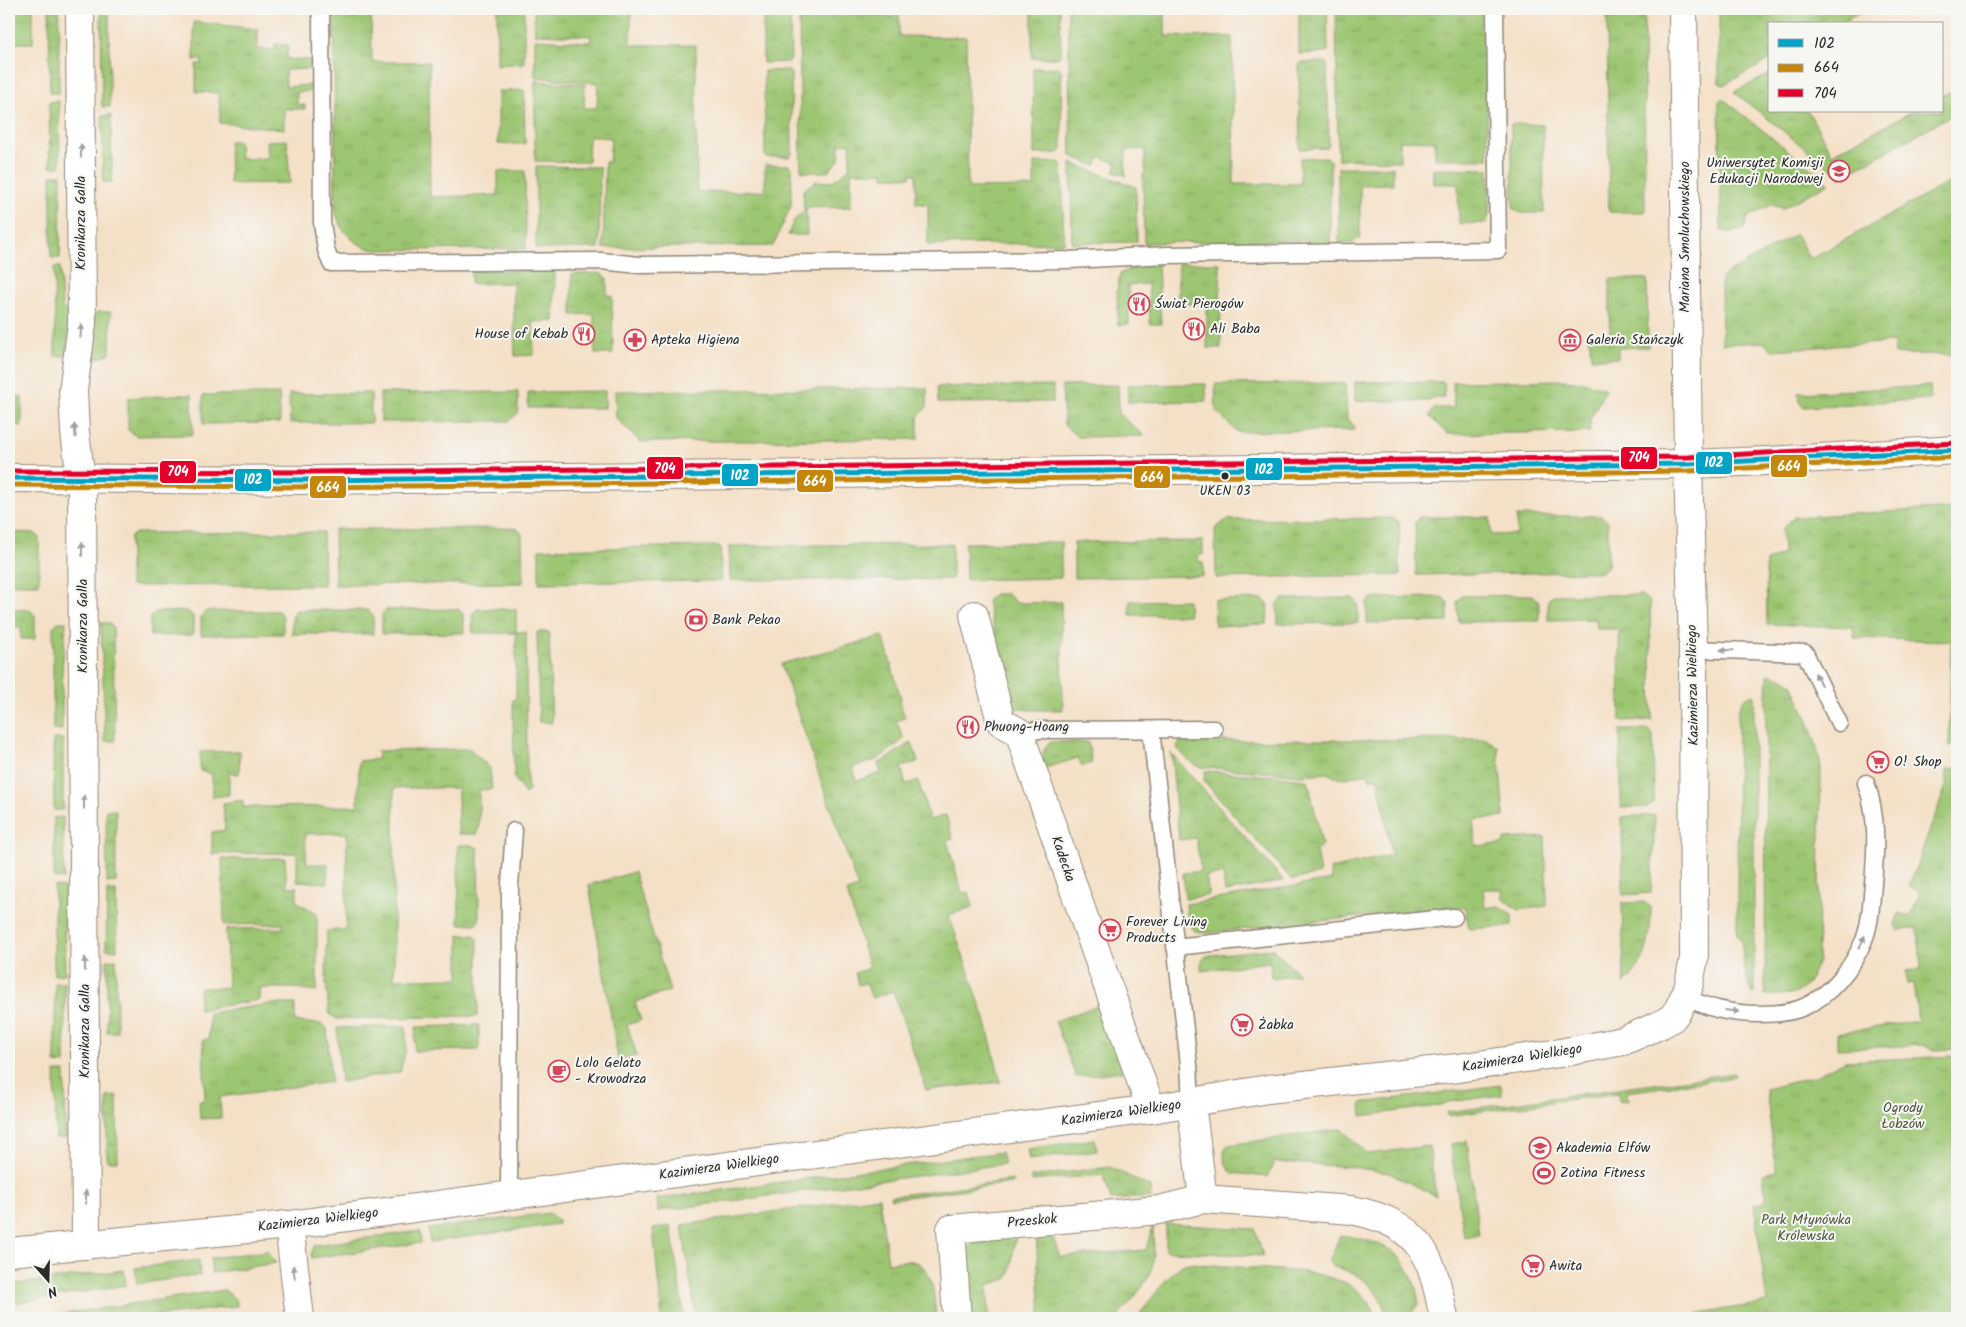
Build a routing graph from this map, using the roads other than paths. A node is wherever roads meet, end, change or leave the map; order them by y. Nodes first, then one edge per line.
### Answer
1 (80, 9) edge
2 (321, 9) edge
3 (1495, 9) edge
4 (1683, 9) edge
5 (1957, 450) edge
6 (1688, 464) junction
7 (9, 478) edge
8 (81, 480) junction
9 (974, 615) dead end
10 (1692, 649) junction
11 (1839, 723) dead end
12 (1214, 729) dead end
13 (1151, 730) junction
14 (1019, 732) junction
15 (1866, 783) dead end
16 (514, 831) dead end
17 (1454, 917) dead end
18 (1175, 947) junction
19 (1685, 998) junction
20 (1191, 1102) junction
21 (1151, 1109) junction
22 (510, 1196) junction
23 (1203, 1199) junction
24 (289, 1225) junction
25 (86, 1245) junction
26 (9, 1252) edge
27 (300, 1318) edge
28 (957, 1318) edge
29 (1444, 1318) edge

8 -> 1 street, Kronikarza Galla
2 - 3 lane
4 - 6 street, Mariana Smoluchowskiego
5 - 6 street
6 - 8 street
6 - 10 street, Kazimierza Wielkiego
7 - 8 street
25 -> 8 street, Kronikarza Galla
9 - 14 street
11 -> 10 lane
10 - 19 street, Kazimierza Wielkiego
12 - 13 lane
13 - 14 lane
13 - 18 lane
14 - 21 street, Kadecka
19 -> 15 lane
16 - 22 lane
17 - 18 lane
18 - 20 lane
19 - 20 street, Kazimierza Wielkiego
20 - 21 street, Kazimierza Wielkiego
20 - 23 street
21 - 22 street, Kazimierza Wielkiego
22 - 24 street, Kazimierza Wielkiego
23 - 28 street, Przeskok
23 - 29 street, Przeskok
24 - 25 street, Kazimierza Wielkiego
27 -> 24 street
25 - 26 street, Kazimierza Wielkiego

